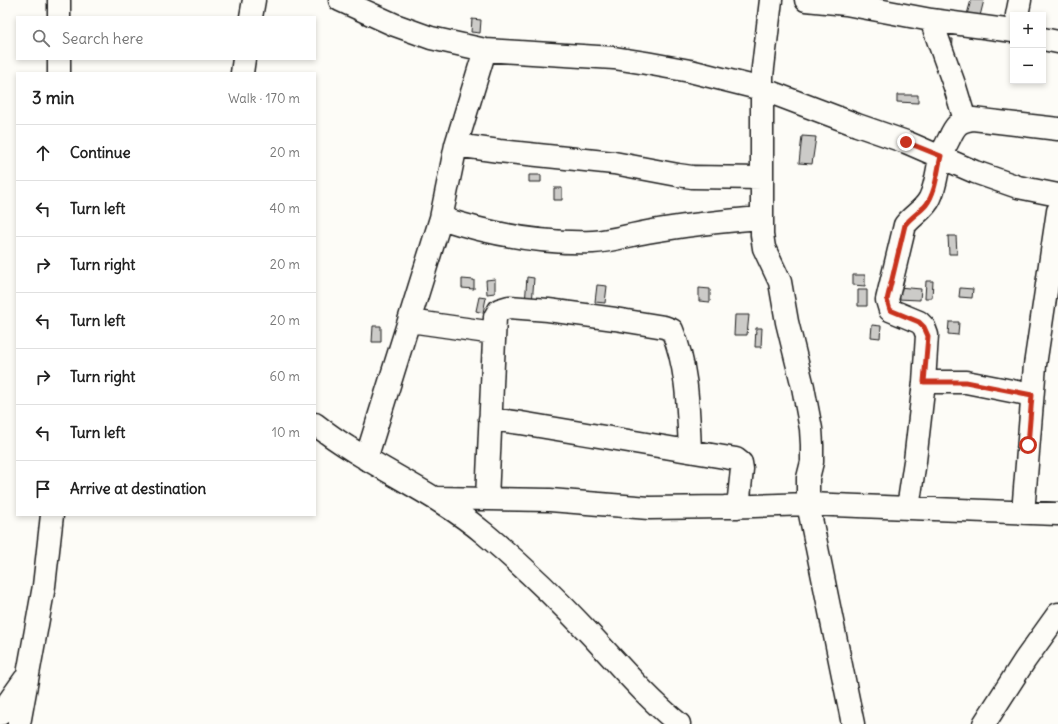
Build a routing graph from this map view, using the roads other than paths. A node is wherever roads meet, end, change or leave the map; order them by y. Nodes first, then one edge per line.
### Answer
1 (59, 0) edge
2 (254, 0) edge
3 (340, 0) edge
4 (771, 0) edge
5 (806, 0) edge
6 (1020, 0) edge
7 (919, 12) edge
8 (1018, 12) edge
9 (59, 16) edge
10 (251, 16) edge
11 (1010, 30) edge
12 (1046, 40) edge
13 (1058, 42) edge
14 (485, 50) junction
15 (59, 60) edge
16 (244, 60) edge
17 (59, 72) edge
18 (242, 72) edge
19 (762, 88) junction
20 (965, 120) junction
21 (1058, 129) edge
22 (456, 145) junction
23 (941, 156) junction
24 (762, 178) junction
25 (1058, 195) edge
26 (1058, 211) edge
27 (441, 218) junction
28 (762, 218) junction
29 (410, 321) junction
30 (494, 333) junction
31 (924, 382) junction
32 (1032, 395) junction
33 (490, 419) junction
34 (316, 425) edge
35 (690, 450) junction
36 (366, 459) junction
37 (437, 498) junction
38 (487, 499) junction
39 (808, 504) junction
40 (738, 507) junction
41 (908, 508) junction
42 (1023, 513) junction
43 (1058, 514) edge
44 (52, 516) edge
45 (1058, 614) edge
46 (27, 677) junction
47 (0, 714) edge
48 (19, 724) edge
49 (679, 724) edge
50 (853, 724) edge
51 (984, 724) edge

1 - 9 street
2 - 10 street
3 - 14 street
4 - 19 street
5 - 7 street
6 - 8 street
7 - 11 street
7 - 20 street
12 - 13 street
14 - 19 street
14 - 22 street
15 - 17 street
16 - 18 street
19 - 23 street
19 - 24 street
20 - 21 street
20 - 23 street
22 - 24 street
22 - 27 street
23 - 25 street
23 - 31 street
24 - 28 street
26 - 32 street
27 - 28 street
27 - 29 street
28 - 39 street
29 - 30 street
29 - 36 street
30 - 33 street
30 - 35 street
31 - 32 street
31 - 41 street
32 - 42 street
33 - 35 street
33 - 38 street
34 - 36 street
35 - 40 street
36 - 37 street
37 - 38 street
37 - 49 street
38 - 40 street
39 - 40 street
39 - 41 street
39 - 50 street
41 - 42 street
42 - 43 street
44 - 46 street
45 - 51 street
46 - 47 street
46 - 48 street

